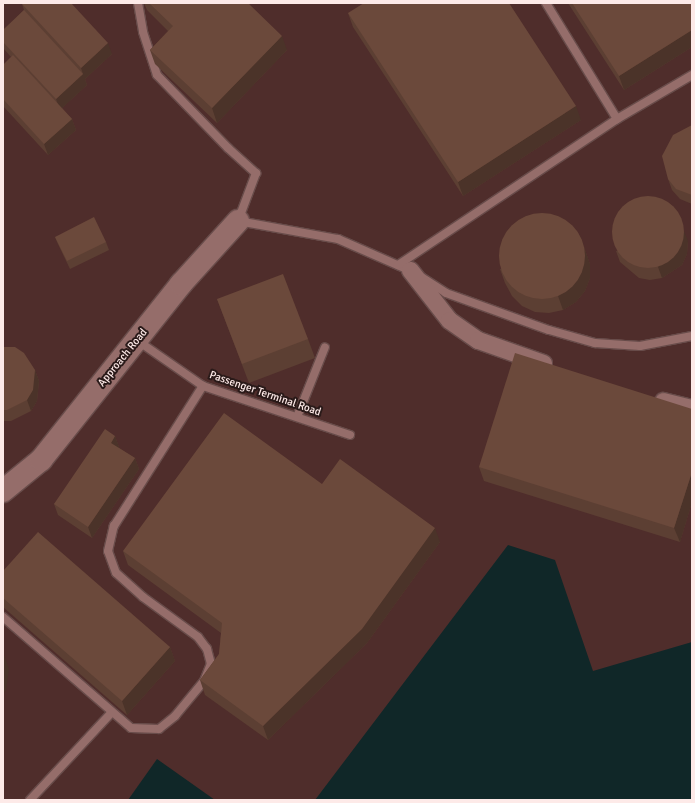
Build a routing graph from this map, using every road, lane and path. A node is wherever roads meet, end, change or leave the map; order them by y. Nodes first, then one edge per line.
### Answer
1 (138, 3) edge
2 (546, 3) edge
3 (692, 75) edge
4 (617, 119) junction
5 (238, 220) junction
6 (404, 267) junction
7 (692, 336) edge
8 (137, 341) junction
9 (325, 348) dead end
10 (562, 369) edge
11 (203, 386) junction
12 (644, 395) edge
13 (692, 408) edge
14 (297, 417) junction
15 (350, 435) dead end
16 (3, 491) edge
17 (3, 617) edge
18 (112, 712) junction
19 (30, 800) edge

1 - 5 lane
2 - 4 lane
3 - 4 lane
4 - 6 lane
5 - 6 lane
5 - 8 main road, Approach Road
6 - 7 lane
6 - 10 street
8 - 11 lane, Passenger Terminal Road
8 - 16 main road, Approach Road
9 - 14 lane
11 - 14 lane, Passenger Terminal Road
11 - 18 lane
12 - 13 street
14 - 15 lane, Passenger Terminal Road
17 - 18 lane
18 - 19 lane

